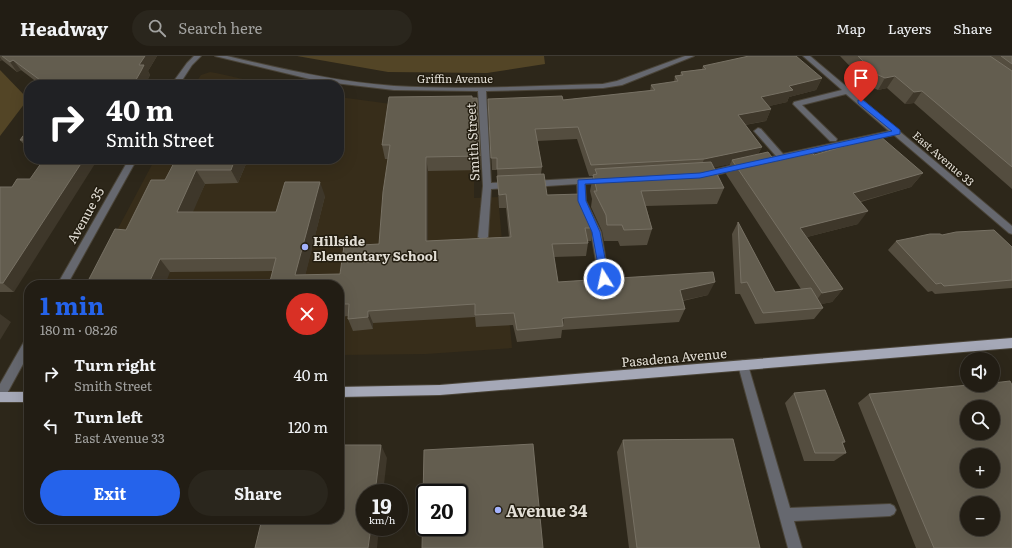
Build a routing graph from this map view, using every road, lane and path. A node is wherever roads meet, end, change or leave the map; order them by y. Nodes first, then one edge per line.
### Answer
1 (198, 56) edge
2 (218, 56) edge
3 (691, 56) edge
4 (806, 56) edge
5 (178, 80) edge
6 (326, 80) edge
7 (344, 82) edge
8 (482, 89) junction
9 (848, 91) junction
10 (758, 131) dead end
11 (897, 132) junction
12 (833, 138) dead end
13 (781, 158) junction
14 (130, 164) edge
15 (692, 176) edge
16 (613, 180) edge
17 (581, 182) junction
18 (487, 186) junction
19 (1012, 231) edge
20 (483, 237) edge
21 (604, 279) edge
22 (65, 280) edge
23 (1012, 343) edge
24 (24, 352) edge
25 (743, 365) junction
26 (344, 392) edge
27 (0, 396) edge
28 (24, 397) edge
29 (890, 510) dead end
30 (786, 516) junction
31 (795, 548) edge

1 - 5 street
2 - 6 street, Griffin Avenue
3 - 8 street, Griffin Avenue
4 - 9 street, East Avenue 33
7 - 8 street, Griffin Avenue
8 - 18 street, Smith Street
9 - 11 street, East Avenue 33
9 - 12 street
10 - 13 street
11 - 13 street
11 - 19 street, East Avenue 33
13 - 15 street
14 - 22 street, Avenue 35
16 - 17 street, Smith Street
17 - 18 street, Smith Street
17 - 21 street
18 - 20 street
23 - 25 main road, Pasadena Avenue
24 - 27 street
25 - 26 main road, Pasadena Avenue
25 - 30 street
27 - 28 main road
29 - 30 street
30 - 31 street

